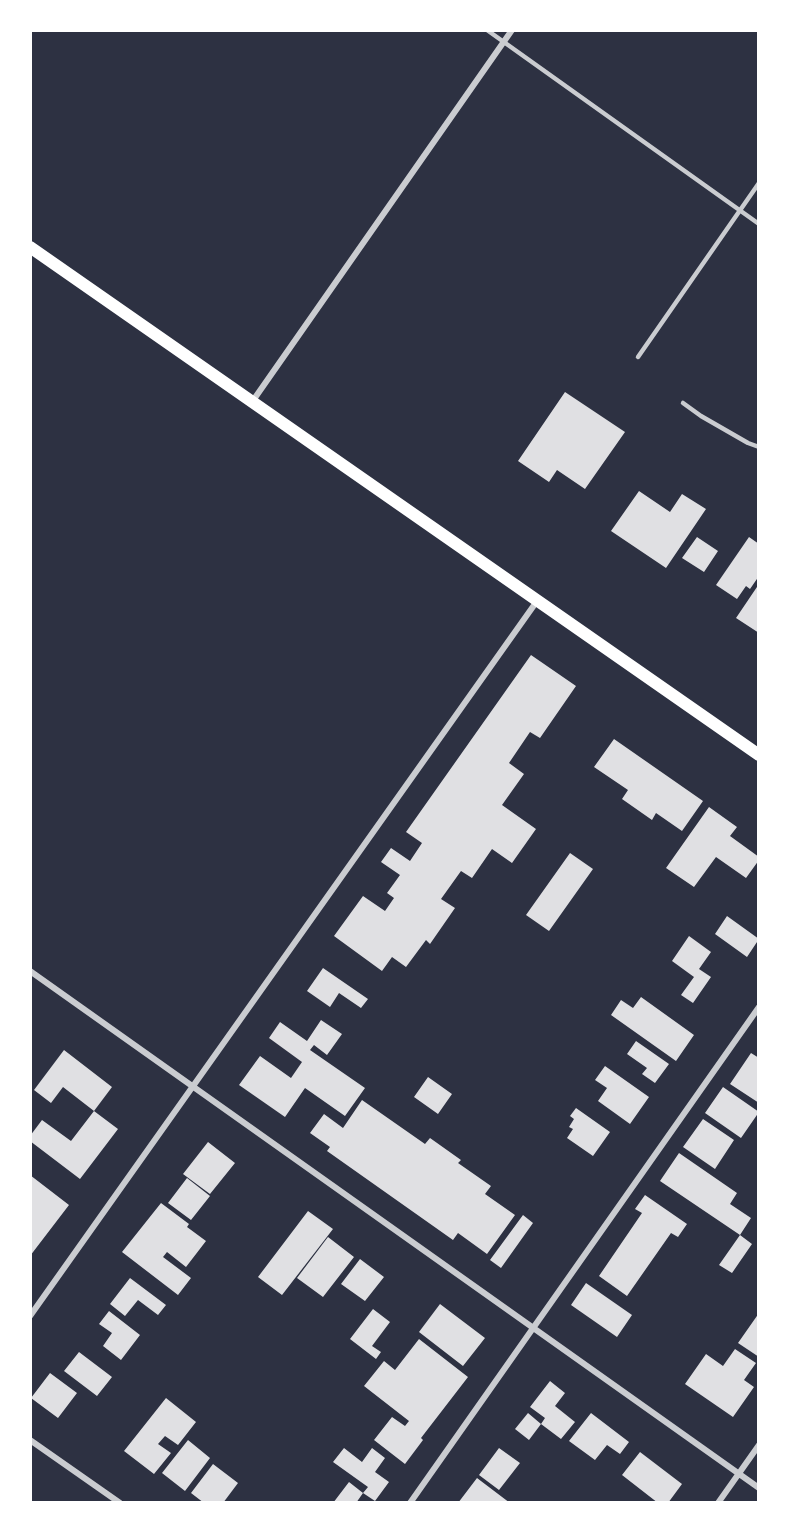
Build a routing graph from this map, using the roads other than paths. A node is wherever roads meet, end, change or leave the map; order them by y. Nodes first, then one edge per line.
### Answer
1 (487, 30) edge
2 (512, 30) edge
3 (504, 42) junction
4 (759, 183) edge
5 (740, 211) junction
6 (759, 224) edge
7 (30, 248) edge
8 (638, 357) dead end
9 (252, 402) junction
10 (683, 403) dead end
11 (759, 447) edge
12 (537, 600) junction
13 (759, 755) edge
14 (31, 973) edge
15 (759, 1006) edge
16 (193, 1087) junction
17 (30, 1316) edge
18 (533, 1328) junction
19 (30, 1440) edge
20 (759, 1445) edge
21 (739, 1473) junction
22 (759, 1488) edge
23 (120, 1503) edge
24 (410, 1503) edge
25 (718, 1503) edge

1 - 3 lane
2 - 3 street
3 - 5 lane
3 - 9 street
4 - 5 lane
5 - 6 lane
5 - 8 lane
7 - 9 main road
9 - 12 main road
10 - 11 lane
12 - 13 main road
12 - 16 street
14 - 16 street
15 - 18 street
16 - 17 street
16 - 18 street
18 - 21 street
18 - 24 street
19 - 23 street
20 - 21 street
21 - 22 street
21 - 25 street

